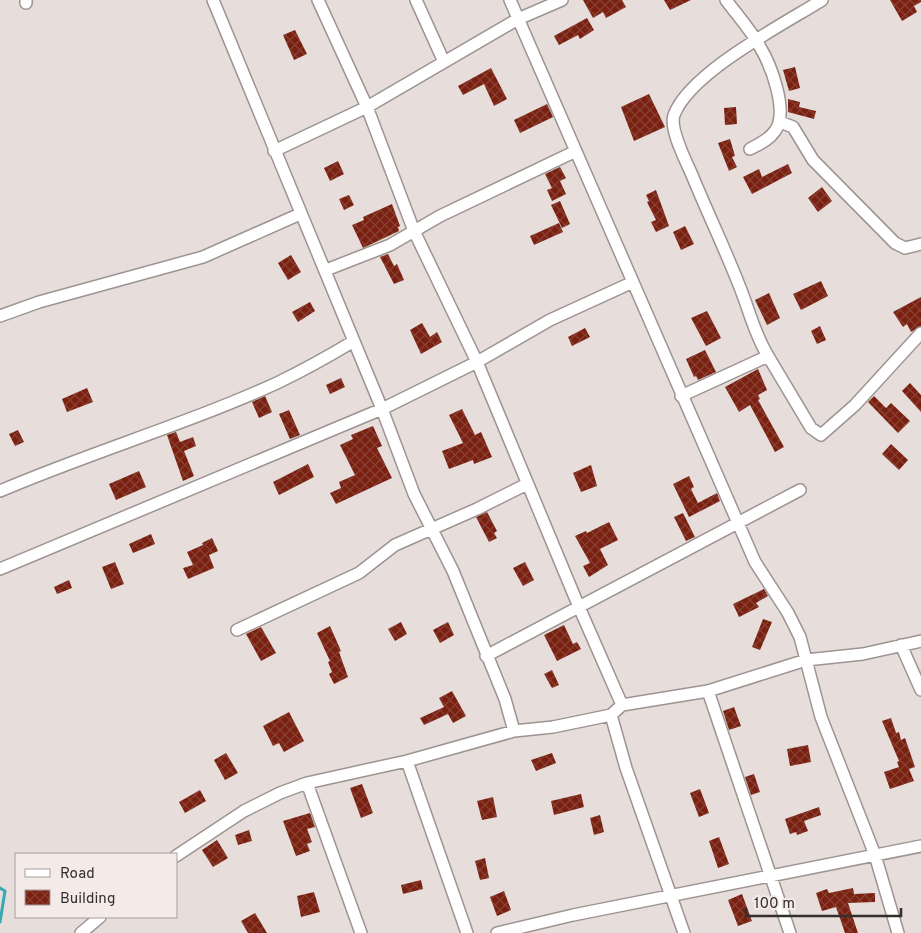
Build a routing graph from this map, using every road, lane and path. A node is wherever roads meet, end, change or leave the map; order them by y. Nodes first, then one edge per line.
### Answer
1 (213, 0) edge
2 (318, 0) edge
3 (416, 0) edge
4 (510, 0) edge
5 (562, 0) edge
6 (726, 0) edge
7 (822, 0) edge
8 (518, 19) junction
9 (756, 40) junction
10 (444, 62) junction
11 (366, 107) junction
12 (780, 122) junction
13 (750, 149) dead end
14 (274, 151) junction
15 (576, 151) junction
16 (300, 214) junction
17 (414, 231) junction
18 (921, 244) edge
19 (326, 270) junction
20 (633, 282) junction
21 (0, 316) edge
22 (921, 333) edge
23 (354, 341) junction
24 (768, 356) junction
25 (477, 362) junction
26 (681, 396) junction
27 (382, 409) junction
28 (527, 484) junction
29 (800, 490) dead end
30 (0, 491) edge
31 (740, 524) junction
32 (433, 529) junction
33 (0, 569) edge
34 (578, 607) junction
35 (237, 630) dead end
36 (921, 641) edge
37 (901, 645) junction
38 (486, 656) junction
39 (806, 660) junction
40 (921, 690) edge
41 (708, 691) junction
42 (622, 705) junction
43 (611, 715) junction
44 (514, 731) junction
45 (407, 761) junction
46 (307, 783) junction
47 (921, 846) edge
48 (178, 855) edge
49 (875, 855) junction
50 (770, 876) junction
51 (671, 897) junction
52 (99, 918) edge
53 (81, 933) edge
54 (361, 933) edge
55 (467, 933) edge
56 (497, 933) edge
57 (684, 933) edge
58 (790, 933) edge
59 (898, 933) edge

1 - 14 street
2 - 11 street
3 - 10 street
4 - 8 street
5 - 8 street
6 - 9 street
7 - 9 street
8 - 10 street
8 - 15 street
9 - 12 street
9 - 24 street
10 - 11 street
11 - 14 street
11 - 17 street
12 - 13 street
12 - 18 street
14 - 16 street
15 - 17 street
15 - 20 street
16 - 19 street
16 - 21 street
17 - 19 street
17 - 25 street
19 - 23 street
20 - 25 street
20 - 26 street
22 - 24 street
23 - 27 street
23 - 30 street
24 - 26 street
25 - 27 street
25 - 28 street
26 - 31 street
27 - 32 street
27 - 33 street
28 - 32 street
28 - 34 street
29 - 31 street
31 - 34 street
31 - 39 street
32 - 35 street
32 - 38 street
34 - 38 street
34 - 42 street
36 - 37 street
37 - 39 street
37 - 40 street
38 - 44 street
39 - 41 street
39 - 49 street
41 - 42 street
41 - 50 street
42 - 43 street
43 - 44 street
43 - 51 street
44 - 45 street
45 - 46 street
45 - 55 street
46 - 48 street
46 - 54 street
47 - 49 street
49 - 50 street
49 - 59 street
50 - 51 street
50 - 58 street
51 - 56 street
51 - 57 street
52 - 53 street

